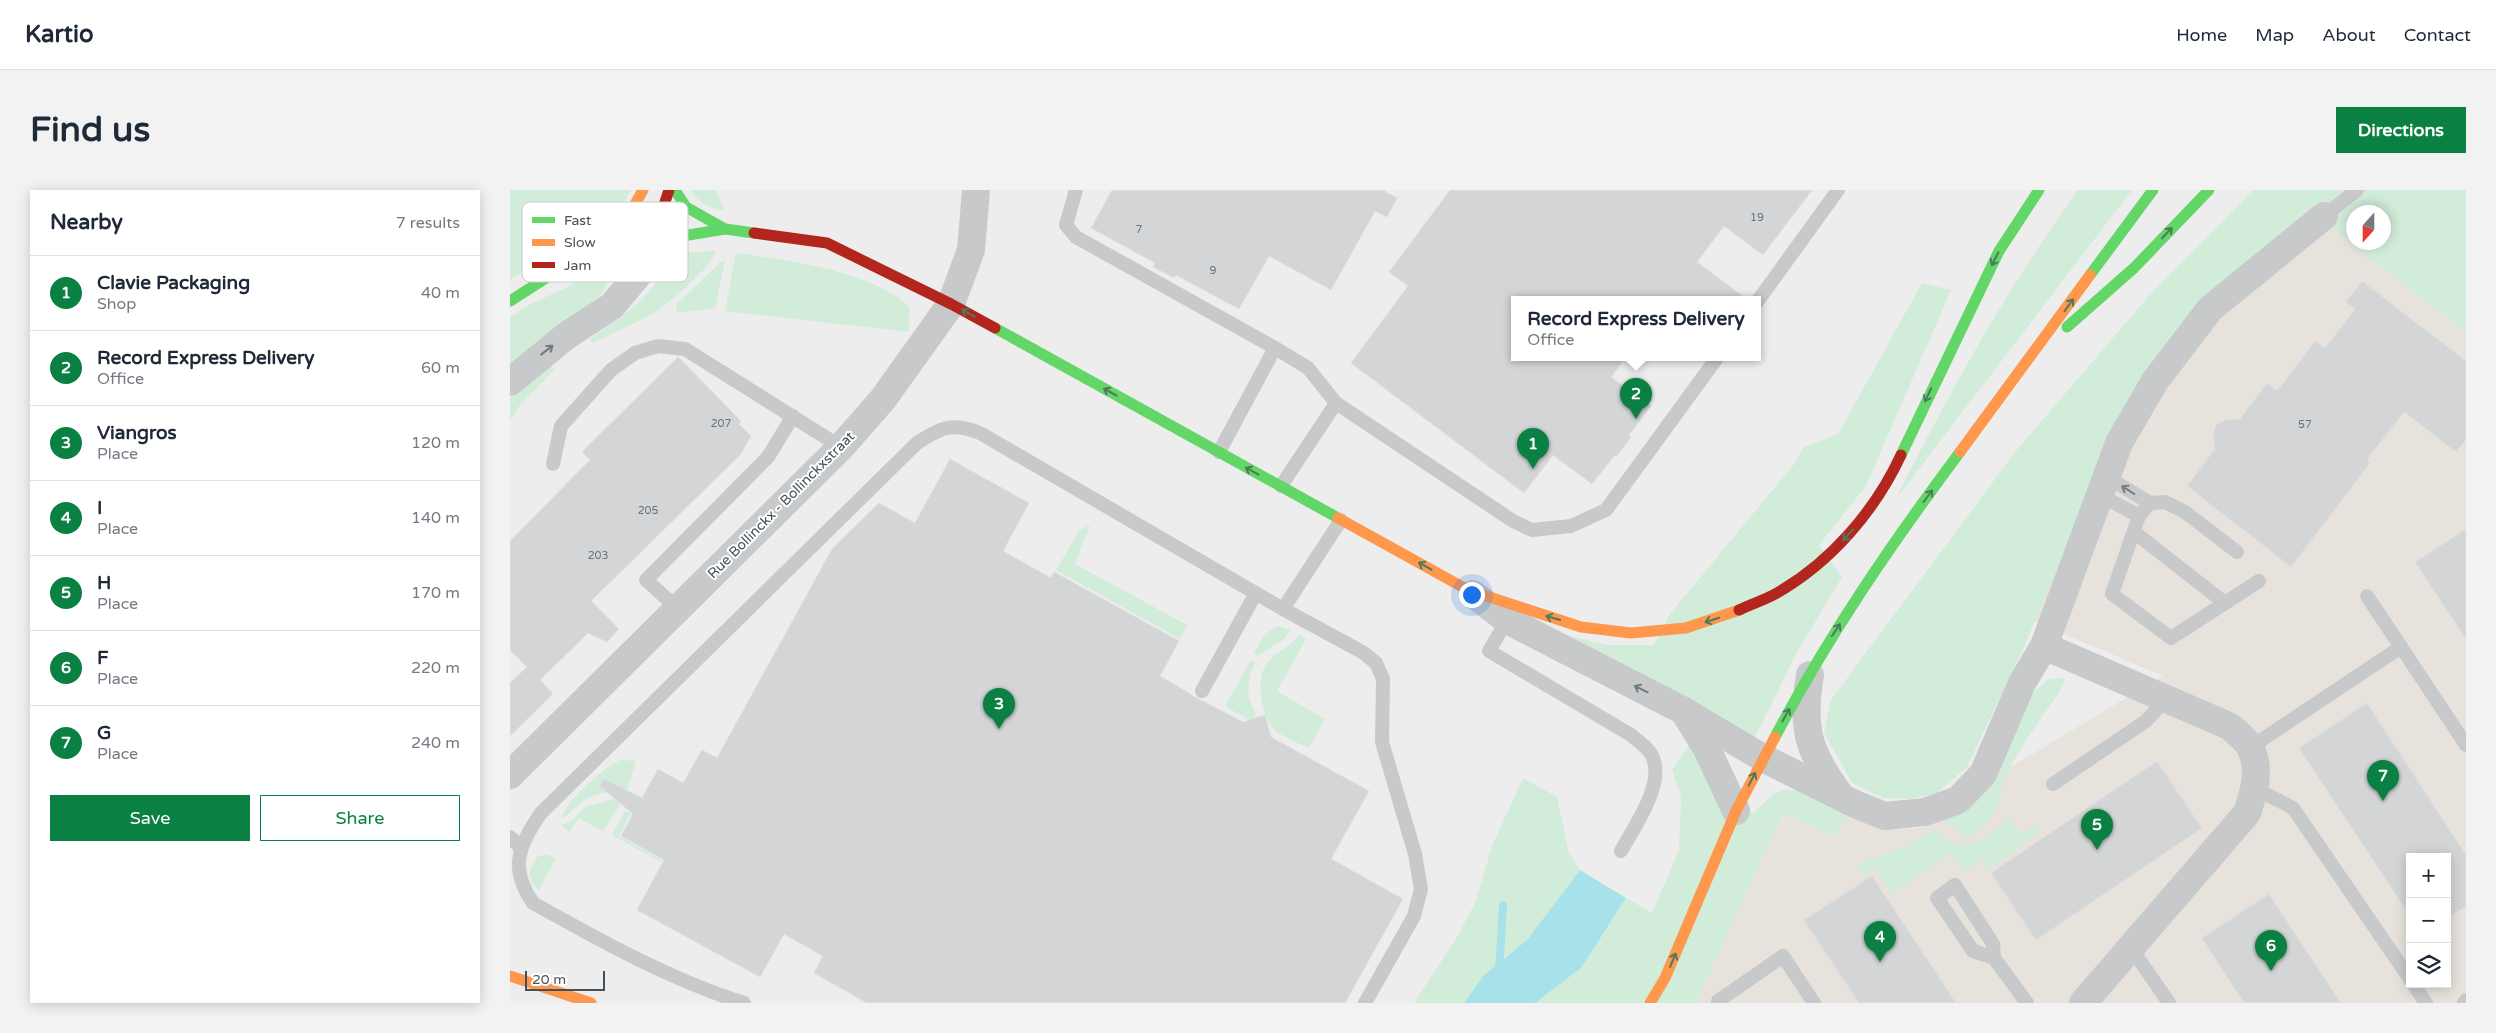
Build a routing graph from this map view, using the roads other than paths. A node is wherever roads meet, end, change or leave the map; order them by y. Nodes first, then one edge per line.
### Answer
1 (643, 190) edge
2 (669, 190) edge
3 (675, 190) edge
4 (976, 190) edge
5 (1076, 190) edge
6 (1838, 190) edge
7 (2039, 190) edge
8 (2153, 190) edge
9 (2209, 190) edge
10 (2357, 190) edge
11 (636, 202) edge
12 (665, 202) edge
13 (683, 202) edge
14 (688, 208) edge
15 (2324, 216) joint
16 (725, 229) junction
17 (688, 235) edge
18 (540, 282) edge
19 (632, 282) edge
20 (1761, 296) edge
21 (510, 301) edge
22 (951, 304) junction
23 (1275, 348) junction
24 (2030, 359) junction
25 (1715, 361) edge
26 (510, 382) edge
27 (1336, 403) junction
28 (792, 416) junction
29 (841, 447) junction
30 (1219, 452) junction
31 (553, 464) dead end
32 (1281, 486) junction
33 (2103, 486) junction
34 (2150, 503) junction
35 (2139, 516) junction
36 (1341, 520) junction
37 (2134, 532) junction
38 (2237, 552) dead end
39 (2259, 581) dead end
40 (1468, 590) junction
41 (1256, 593) junction
42 (2367, 596) dead end
43 (2226, 603) junction
44 (676, 608) junction
45 (1283, 609) junction
46 (1507, 620) junction
47 (2044, 646) junction
48 (2401, 647) junction
49 (1810, 671) junction
50 (1202, 691) dead end
51 (2167, 698) junction
52 (1684, 711) junction
53 (2466, 746) edge
54 (2250, 747) junction
55 (1763, 758) junction
56 (510, 775) edge
57 (2053, 784) dead end
58 (2256, 789) junction
59 (1840, 796) junction
60 (1736, 811) junction
61 (514, 841) edge
62 (1621, 851) dead end
63 (2132, 949) junction
64 (1994, 958) junction
65 (2406, 973) edge
66 (510, 976) edge
67 (2416, 988) edge
68 (2466, 1000) edge
69 (1718, 1001) dead end
70 (591, 1003) edge
71 (744, 1003) edge
72 (1365, 1003) edge
73 (1650, 1003) edge
74 (1814, 1003) edge
75 (2027, 1003) edge
76 (2083, 1003) edge
77 (2170, 1003) edge
78 (2426, 1003) edge
79 (2464, 1003) edge

1 - 11 main road
2 - 12 main road
3 - 13 main road
4 - 22 street, Rue Bollinckx - Bollinckxstraat
5 - 23 lane
6 - 20 lane
7 -> 40 main road
24 -> 8 main road
24 -> 9 main road
10 - 15 lane
14 - 16 main road
15 - 33 street
16 - 17 main road
16 - 22 main road
18 - 21 main road
26 -> 19 street
22 - 29 street, Rue Bollinckx - Bollinckxstraat
30 -> 22 main road
23 - 27 lane
23 - 30 lane
49 -> 24 main road
25 - 27 lane
27 - 32 lane
28 - 29 lane
28 - 31 lane
28 - 44 lane
29 - 44 street, Rue Bollinckx - Bollinckxstraat
32 -> 30 main road
32 - 36 main road
34 -> 33 lane
33 - 35 lane
33 - 47 street
34 - 35 lane
34 - 38 lane
35 - 37 lane
40 -> 36 main road
36 - 45 lane
37 - 43 lane
37 - 43 lane
39 - 43 lane
40 - 46 street
41 - 45 lane
41 - 50 lane
41 - 61 lane
42 - 48 lane
44 - 56 street, Rue Bollinckx - Bollinckxstraat
45 - 72 lane
52 -> 46 street
46 - 62 lane
47 - 51 street
47 - 59 street
48 - 53 lane
48 - 54 lane
55 -> 49 main road
49 - 59 street
51 - 54 street
51 - 57 lane
52 - 55 street
52 - 60 street
54 - 58 street
55 - 59 street
60 -> 55 main road
58 - 63 street
58 - 65 lane
73 -> 60 main road
61 - 71 lane
63 - 76 street
63 - 77 lane
64 - 64 lane
64 - 75 lane
66 - 70 main road
67 - 78 lane
68 - 79 lane
69 - 74 lane

